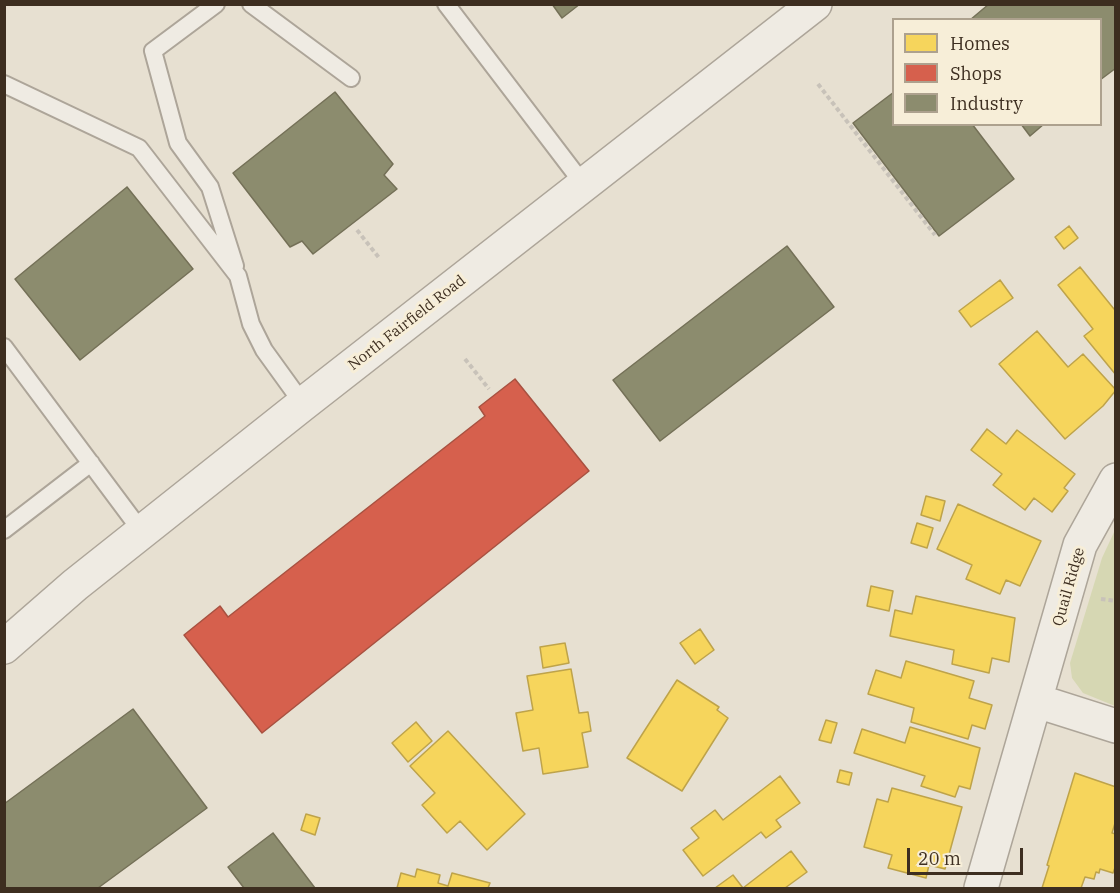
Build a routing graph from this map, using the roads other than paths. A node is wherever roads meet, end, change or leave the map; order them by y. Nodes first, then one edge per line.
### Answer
1 (216, 4) edge
2 (251, 4) edge
3 (446, 4) edge
4 (815, 4) edge
5 (351, 78) dead end
6 (4, 84) edge
7 (584, 185) junction
8 (238, 276) junction
9 (4, 347) edge
10 (303, 404) junction
11 (91, 463) junction
12 (1116, 480) edge
13 (4, 530) edge
14 (142, 532) junction
15 (5, 646) edge
16 (1037, 701) junction
17 (1116, 726) edge
18 (981, 888) edge

1 - 8 lane
2 - 5 lane
3 - 7 lane
4 - 7 street, North Fairfield Road
6 - 8 lane
7 - 10 street, North Fairfield Road
8 - 10 lane
9 - 11 lane
10 - 14 street, North Fairfield Road
11 - 13 lane
11 - 14 lane
12 - 16 street, Quail Ridge
14 - 15 street, North Fairfield Road
16 - 17 street
16 - 18 street, Quail Ridge

